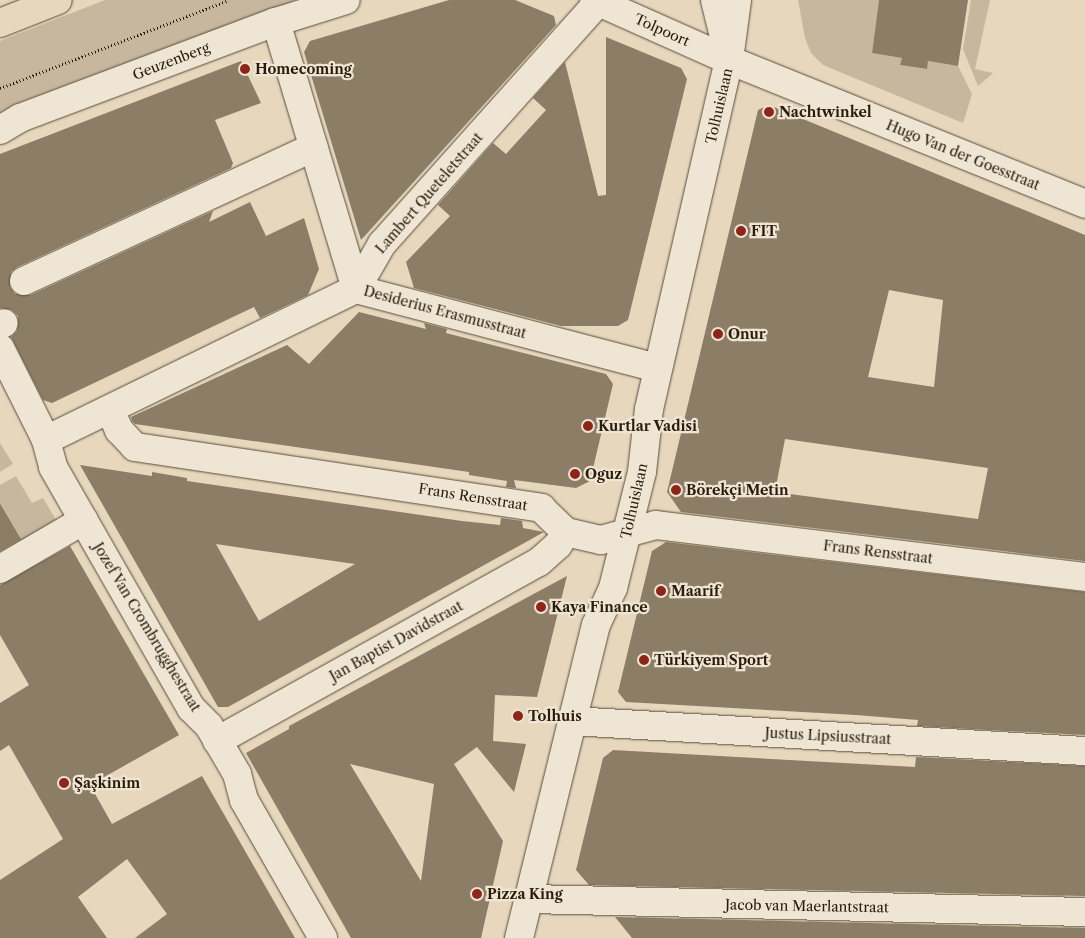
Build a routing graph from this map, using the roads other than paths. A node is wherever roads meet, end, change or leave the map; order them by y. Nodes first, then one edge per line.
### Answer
1 (58, 0) edge
2 (346, 0) edge
3 (715, 0) edge
4 (737, 0) edge
5 (596, 1) edge
6 (276, 22) junction
7 (0, 23) edge
8 (729, 60) junction
9 (0, 130) edge
10 (314, 147) junction
11 (1085, 204) edge
12 (24, 281) dead end
13 (356, 289) junction
14 (3, 339) edge
15 (658, 368) junction
16 (110, 409) junction
17 (46, 440) junction
18 (84, 520) junction
19 (566, 532) junction
20 (627, 533) junction
21 (0, 569) edge
22 (1085, 577) edge
23 (572, 721) junction
24 (218, 740) junction
25 (1085, 751) edge
26 (529, 899) junction
27 (1085, 912) edge
28 (323, 938) edge
29 (519, 938) edge

1 - 7 main road
2 - 6 street, Geuzenberg
3 - 8 street
4 - 8 street, Tolhuislaan
5 - 8 street, Tolpoort
5 - 13 street, Lambert Queteletstraat
6 - 9 street, Geuzenberg
6 - 10 street, Desiderius Erasmusstraat
8 - 11 street, Hugo Van der Goesstraat
8 - 15 street, Tolhuislaan
10 - 12 street
10 - 13 street, Desiderius Erasmusstraat
13 - 15 street, Desiderius Erasmusstraat
13 - 16 street
14 - 17 street, Jozef Van Crombrugghestraat
15 - 20 street, Tolhuislaan
16 - 17 street
16 - 19 street, Frans Rensstraat
17 - 18 street, Jozef Van Crombrugghestraat
18 - 21 street
18 - 24 street, Jozef Van Crombrugghestraat
19 - 20 street, Frans Rensstraat
19 - 24 street, Jan Baptist Davidstraat
20 - 22 street, Frans Rensstraat
20 - 23 street, Tolhuislaan
23 - 25 street, Justus Lipsiusstraat
23 - 26 street, Tolhuislaan
24 - 28 street, Jozef Van Crombrugghestraat
26 - 27 street, Jacob van Maerlantstraat
26 - 29 street, Tolhuislaan

